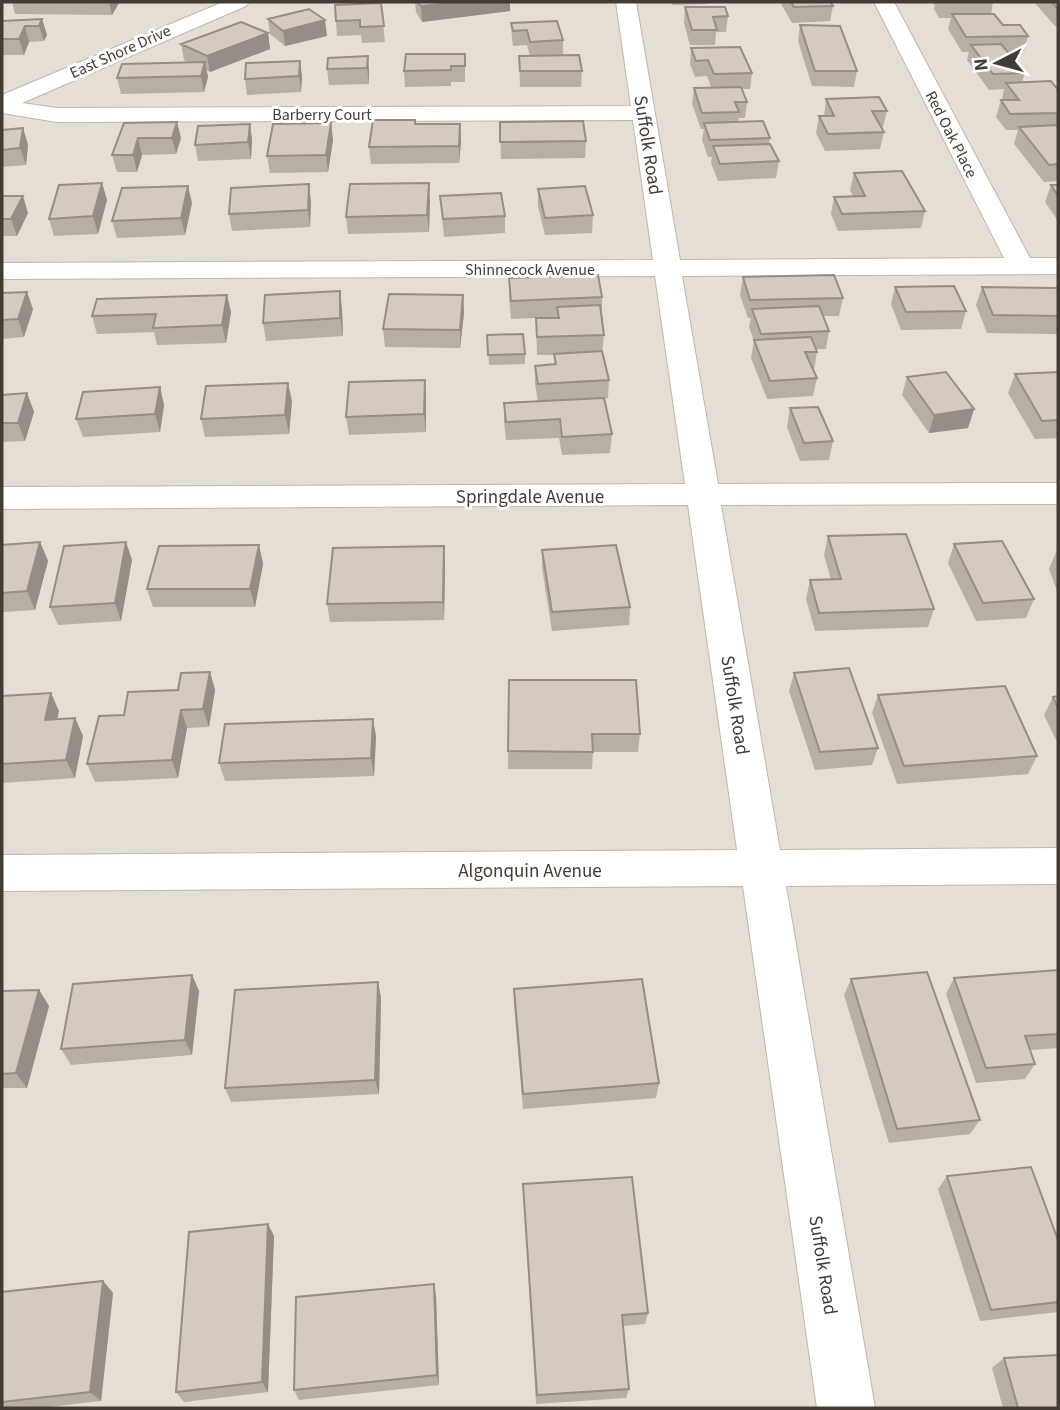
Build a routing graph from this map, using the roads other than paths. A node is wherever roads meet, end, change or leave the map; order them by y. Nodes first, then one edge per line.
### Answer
1 (232, 2) edge
2 (239, 2) edge
3 (626, 2) edge
4 (884, 2) edge
5 (2, 104) edge
6 (644, 113) junction
7 (1058, 266) edge
8 (1021, 267) junction
9 (668, 268) junction
10 (2, 271) edge
11 (1058, 493) edge
12 (704, 495) junction
13 (2, 498) edge
14 (1058, 866) edge
15 (761, 868) junction
16 (2, 873) edge
17 (846, 1408) edge

1 - 2 street, East Shore Drive
1 - 5 street, East Shore Drive
3 - 6 street, Suffolk Road
4 - 8 street, Red Oak Place
5 - 6 street, Barberry Court
6 - 9 street, Suffolk Road
7 - 8 street, Shinnecock Avenue
8 - 9 street, Shinnecock Avenue
9 - 10 street, Shinnecock Avenue
9 - 12 street, Suffolk Road
11 - 12 street, Springdale Avenue
12 - 13 street, Springdale Avenue
12 - 15 street, Suffolk Road
14 - 15 street, Algonquin Avenue
15 - 16 street, Algonquin Avenue
15 - 17 street, Suffolk Road

